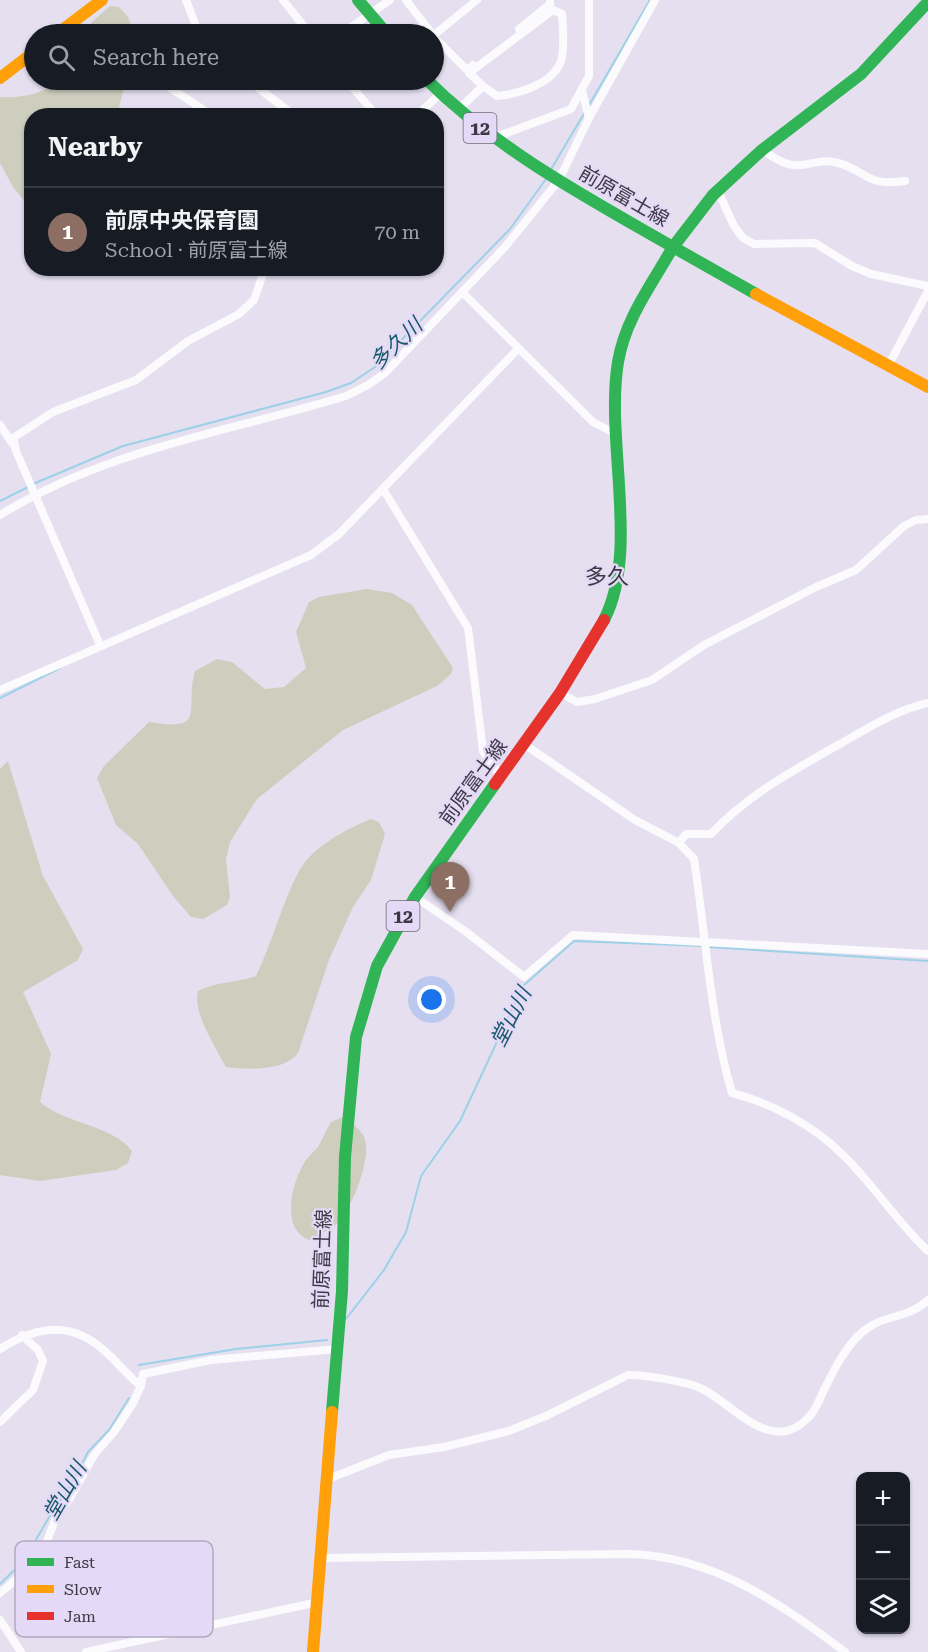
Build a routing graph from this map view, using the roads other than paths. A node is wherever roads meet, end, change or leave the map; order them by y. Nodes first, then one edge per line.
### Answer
1 (102, 0) edge
2 (186, 0) edge
3 (283, 0) edge
4 (358, 0) edge
5 (390, 0) edge
6 (406, 0) edge
7 (477, 0) edge
8 (550, 0) edge
9 (589, 0) edge
10 (655, 0) edge
11 (928, 3) edge
12 (369, 15) junction
13 (70, 24) edge
14 (195, 24) edge
15 (302, 24) edge
16 (356, 24) edge
17 (378, 24) edge
18 (425, 24) edge
19 (444, 26) edge
20 (444, 46) edge
21 (24, 60) edge
22 (0, 78) edge
23 (483, 86) junction
24 (173, 90) edge
25 (261, 90) edge
26 (355, 90) edge
27 (436, 90) edge
28 (582, 91) junction
29 (440, 94) junction
30 (201, 108) edge
31 (285, 108) edge
32 (370, 108) edge
33 (425, 108) edge
34 (458, 110) junction
35 (588, 114) junction
36 (492, 138) junction
37 (762, 150) junction
38 (559, 180) junction
39 (905, 181) dead end
40 (718, 190) junction
41 (673, 247) junction
42 (262, 276) edge
43 (928, 286) edge
44 (928, 291) edge
45 (462, 292) junction
46 (518, 350) junction
47 (888, 366) junction
48 (928, 387) edge
49 (0, 425) edge
50 (614, 433) junction
51 (12, 443) junction
52 (383, 489) junction
53 (35, 492) junction
54 (0, 515) edge
55 (928, 519) edge
56 (100, 645) junction
57 (0, 690) edge
58 (560, 693) junction
59 (928, 704) edge
60 (525, 744) junction
61 (501, 774) junction
62 (679, 843) junction
63 (415, 897) junction
64 (706, 941) junction
65 (928, 954) edge
66 (928, 1251) edge
67 (928, 1300) edge
68 (22, 1335) junction
69 (338, 1348) junction
70 (0, 1349) edge
71 (141, 1386) junction
72 (0, 1422) edge
73 (328, 1479) junction
74 (46, 1541) edge
75 (321, 1558) junction
76 (15, 1580) edge
77 (0, 1593) edge
78 (318, 1602) junction
79 (0, 1620) edge
80 (213, 1625) edge
81 (156, 1637) edge
82 (21, 1652) edge
83 (86, 1652) edge
84 (313, 1652) edge
85 (845, 1652) edge

1 - 13 main road
2 - 14 street
3 - 15 street
4 - 12 main road
5 - 12 street
6 - 18 street
7 - 19 street
8 - 20 street
9 - 28 street
10 - 35 street
11 - 37 main road
12 - 16 street
12 - 17 main road
21 - 22 main road
23 - 23 street
23 - 34 street
24 - 30 street
25 - 31 street
26 - 32 street
27 - 29 main road, 前原富士線 / 12
28 - 35 street
28 - 36 street
29 - 33 street
29 - 34 main road, 前原富士線 / 12
34 - 36 main road, 前原富士線 / 12
35 - 38 street
36 - 38 main road, 前原富士線 / 12
37 - 39 street
37 - 40 main road
38 - 41 main road, 前原富士線 / 12
38 - 45 street
40 - 41 main road
40 - 43 street
41 - 47 main road
41 - 50 main road, 前原富士線 / 12
42 - 51 street
44 - 47 street
45 - 46 street
45 - 53 street
46 - 50 street
46 - 52 street
47 - 48 main road
49 - 51 street
50 - 58 main road, 前原富士線 / 12
51 - 53 street
52 - 56 street
52 - 61 street
53 - 54 street
53 - 56 street
55 - 58 street
56 - 57 street
58 - 60 main road, 前原富士線 / 12
59 - 62 street
60 - 61 main road, 前原富士線 / 12
60 - 62 street
61 - 63 main road, 前原富士線 / 12
62 - 64 street
63 - 64 street
63 - 69 main road, 前原富士線 / 12
64 - 65 street
64 - 66 street
67 - 73 street
68 - 70 street
68 - 71 street
68 - 72 street
69 - 71 street
69 - 73 main road, 前原富士線 / 12
71 - 74 street
73 - 75 main road, 前原富士線 / 12
75 - 78 main road, 前原富士線 / 12
75 - 85 street
76 - 77 street
78 - 80 street
78 - 84 main road, 前原富士線 / 12
79 - 82 street
81 - 83 street

